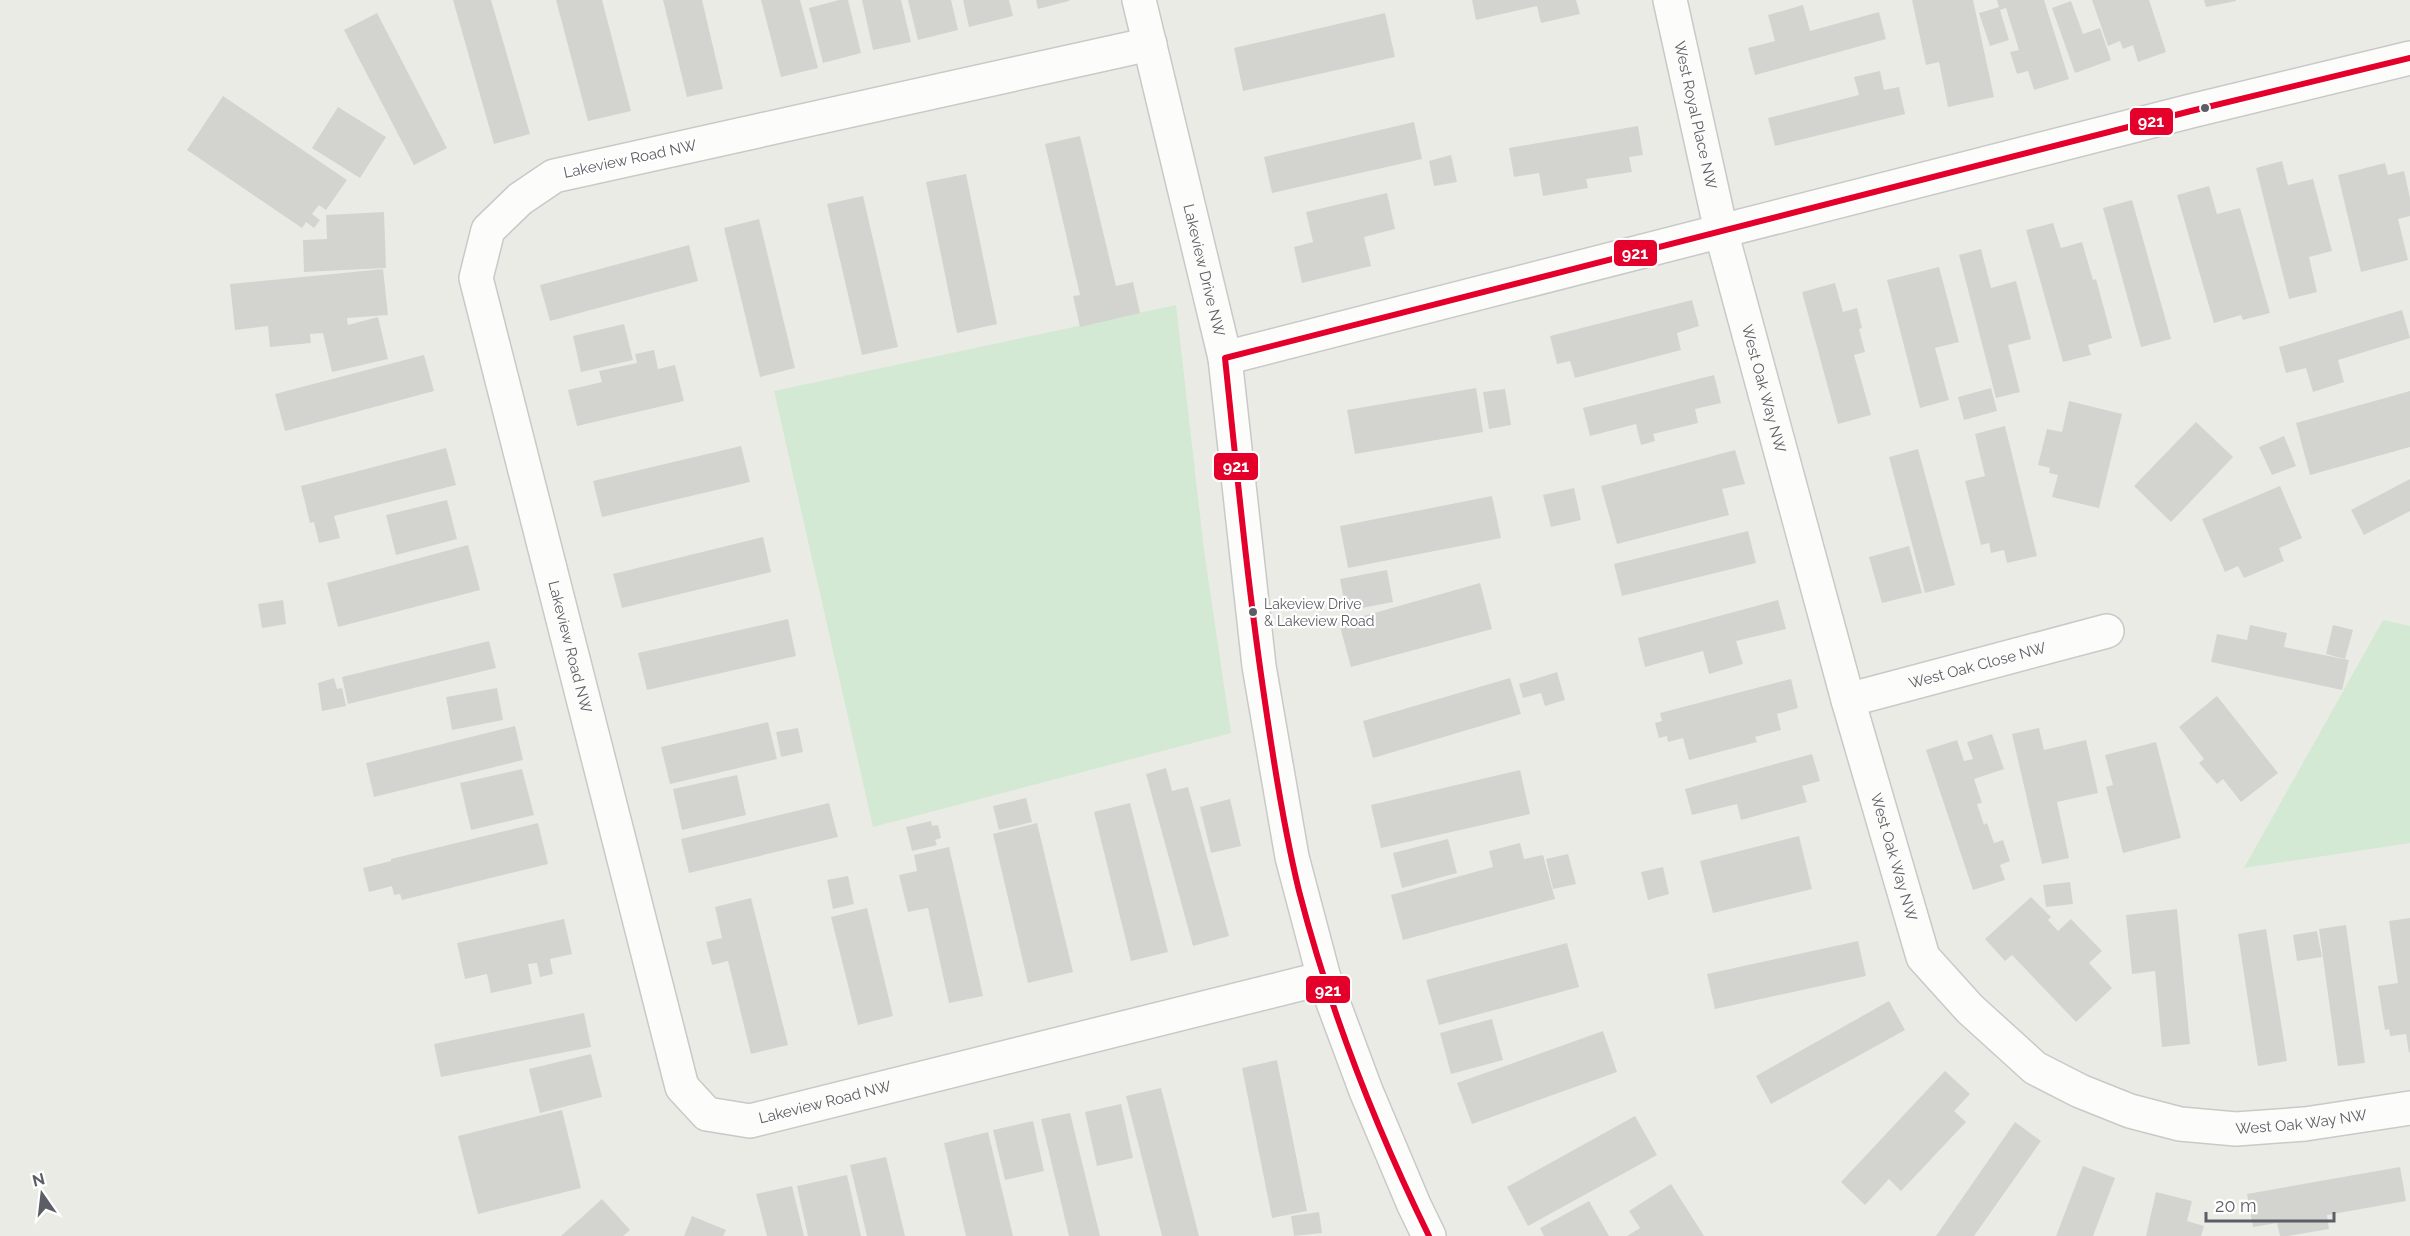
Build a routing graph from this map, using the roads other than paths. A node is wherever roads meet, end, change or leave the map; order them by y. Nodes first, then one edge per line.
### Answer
1 (1139, 0) edge
2 (1670, 0) edge
3 (1150, 44) junction
4 (2410, 58) edge
5 (1721, 231) junction
6 (1225, 358) junction
7 (2107, 631) dead end
8 (1848, 699) junction
9 (1324, 978) junction
10 (2410, 1108) edge
11 (1429, 1236) edge

1 - 3 street, Lakeview Drive NW
2 - 5 street, West Royal Place NW
3 - 6 street, Lakeview Drive NW
3 - 9 street, Lakeview Road NW
4 - 5 street
5 - 6 street
5 - 8 street, West Oak Way NW
6 - 9 street, Lakeview Drive NW
7 - 8 street, West Oak Close NW
8 - 10 street, West Oak Way NW
9 - 11 street, Lakeview Drive NW

